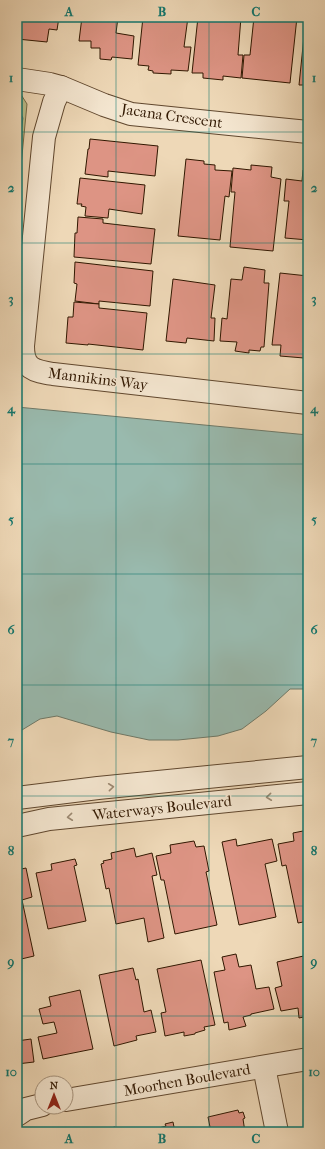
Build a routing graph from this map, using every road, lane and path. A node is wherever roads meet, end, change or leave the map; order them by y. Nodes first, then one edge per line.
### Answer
1 (17, 79) edge
2 (61, 87) junction
3 (308, 132) edge
4 (308, 402) edge
5 (308, 767) edge
6 (308, 793) edge
7 (17, 798) edge
8 (17, 826) edge
9 (308, 1059) edge
10 (264, 1067) junction
11 (74, 1099) edge
12 (34, 1106) edge
13 (17, 1115) edge
14 (277, 1132) edge

1 - 2 street, Jacana Crescent
2 - 3 street, Jacana Crescent
2 - 4 street, Mannikins Way
7 -> 5 street, Waterways Boulevard
6 -> 8 street, Waterways Boulevard
9 - 10 street, Moorhen Boulevard
10 - 11 street, Moorhen Boulevard
10 - 14 street
12 - 13 street

